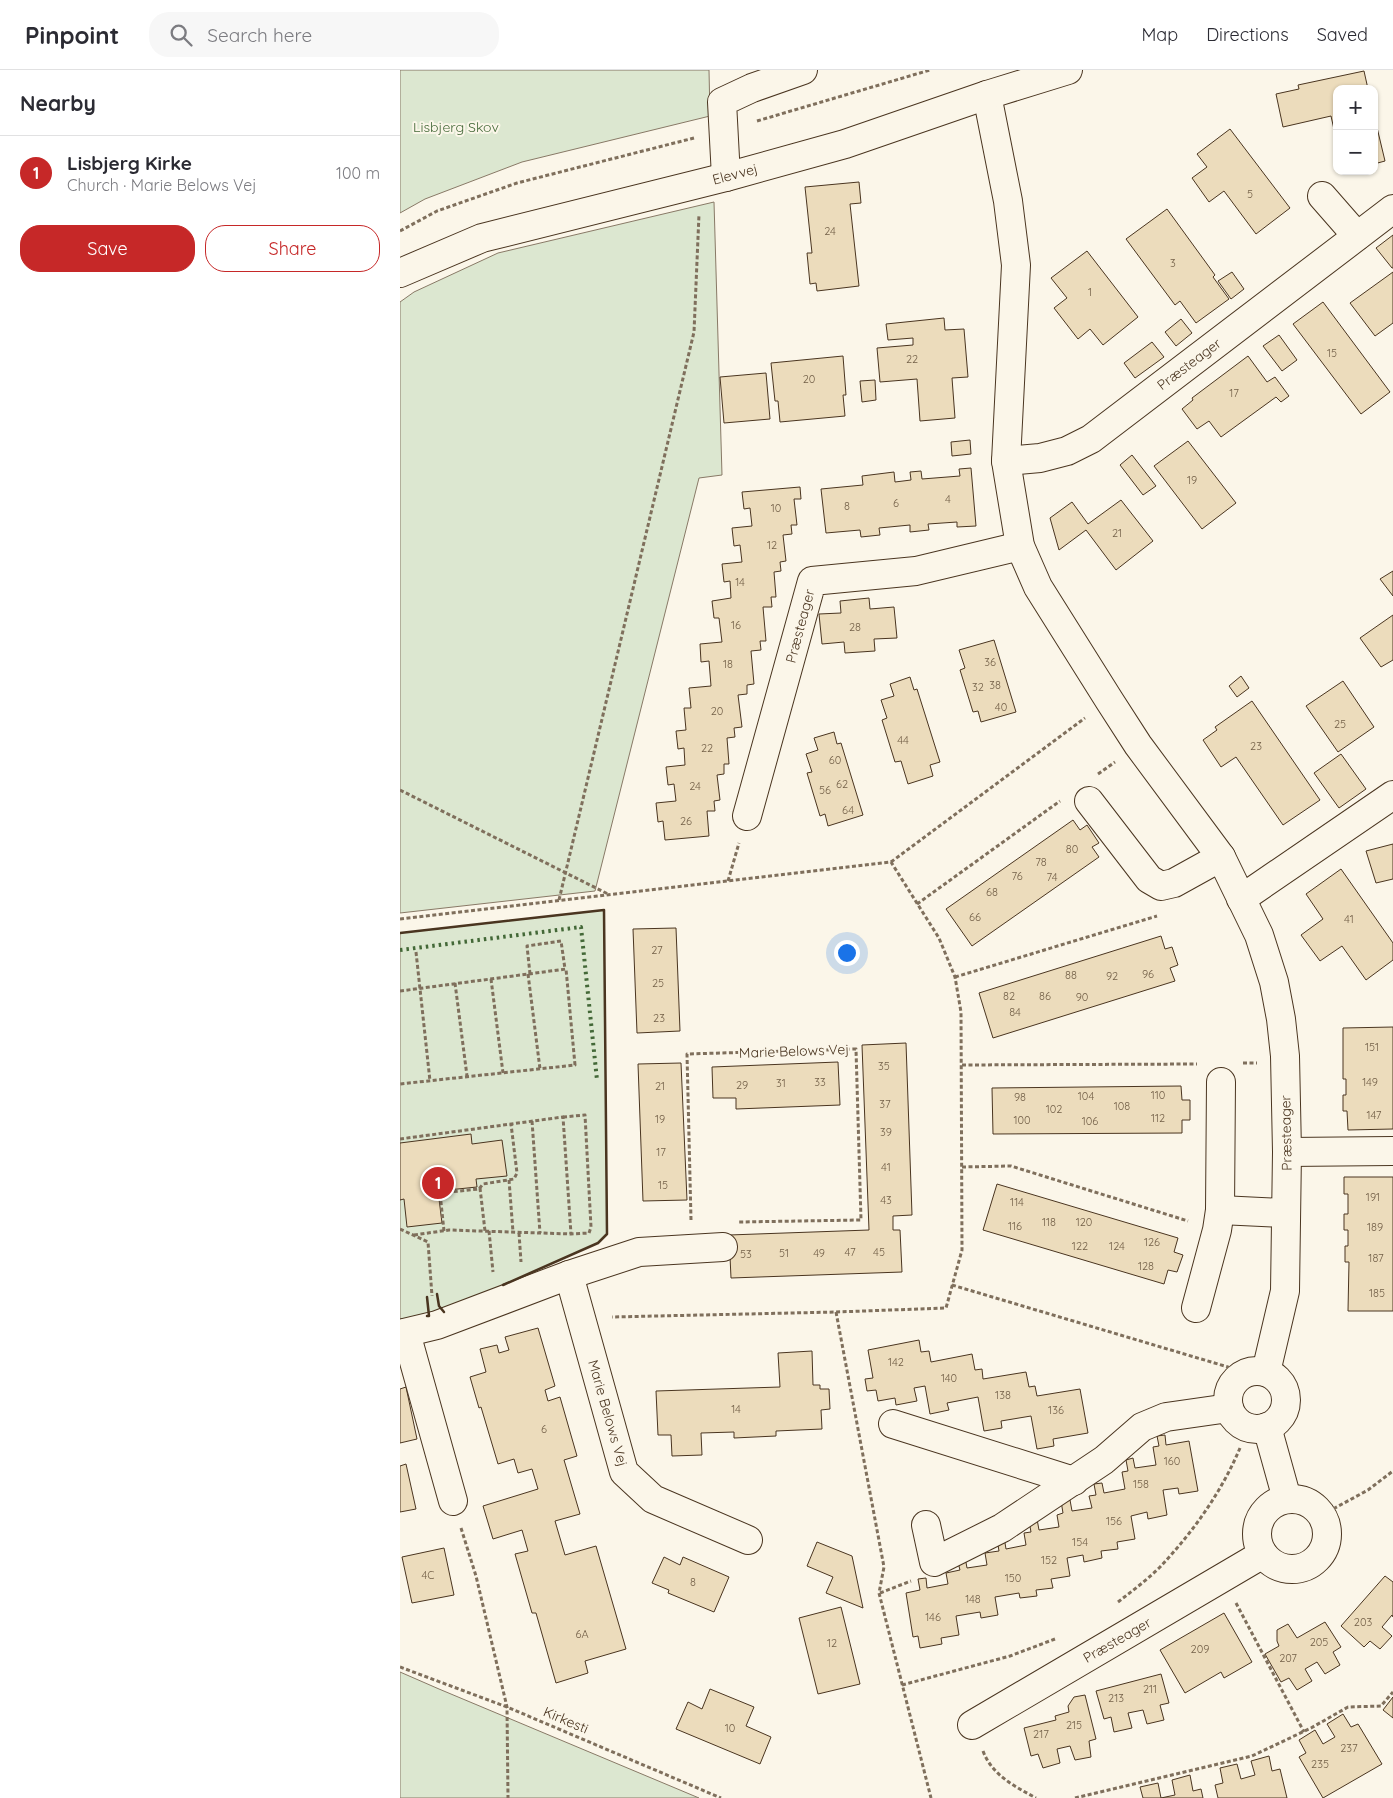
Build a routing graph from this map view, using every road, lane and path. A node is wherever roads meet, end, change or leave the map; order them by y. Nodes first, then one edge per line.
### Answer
1 (803, 70) edge
2 (930, 70) edge
3 (1068, 70) edge
4 (987, 95) junction
5 (723, 131) junction
6 (713, 180) junction
7 (1322, 196) dead end
8 (1393, 209) edge
9 (400, 231) edge
10 (1357, 236) junction
11 (400, 273) edge
12 (1006, 461) junction
13 (1020, 546) junction
14 (1109, 700) junction
15 (1138, 745) junction
16 (400, 790) edge
17 (1082, 792) junction
18 (1393, 795) edge
19 (747, 816) joint
20 (1220, 857) junction
21 (891, 862) junction
22 (566, 872) junction
23 (728, 881) junction
24 (609, 894) junction
25 (1241, 899) junction
26 (559, 900) junction
27 (917, 904) junction
28 (1162, 914) dead end
29 (400, 919) edge
30 (416, 952) dead end
31 (565, 969) junction
32 (529, 974) junction
33 (954, 977) junction
34 (491, 979) junction
35 (455, 983) junction
36 (420, 988) junction
37 (400, 990) edge
38 (1285, 1063) junction
39 (1201, 1064) dead end
40 (962, 1065) junction
41 (540, 1068) junction
42 (1230, 1072) joint
43 (503, 1073) junction
44 (467, 1076) junction
45 (430, 1080) junction
46 (400, 1084) edge
47 (563, 1117) junction
48 (532, 1121) junction
49 (511, 1124) junction
50 (400, 1139) edge
51 (1393, 1151) edge
52 (1287, 1152) junction
53 (962, 1167) junction
54 (509, 1180) junction
55 (480, 1187) junction
56 (1286, 1213) junction
57 (1218, 1220) junction
58 (400, 1229) edge
59 (444, 1231) junction
60 (487, 1231) junction
61 (513, 1232) junction
62 (519, 1233) junction
63 (540, 1233) junction
64 (571, 1234) junction
65 (414, 1235) junction
66 (723, 1247) joint
67 (692, 1248) junction
68 (521, 1263) dead end
69 (569, 1274) junction
70 (494, 1277) dead end
71 (952, 1285) junction
72 (432, 1294) dead end
73 (1196, 1308) dead end
74 (836, 1312) junction
75 (581, 1317) junction
76 (403, 1334) edge
77 (1266, 1372) junction
78 (1240, 1377) junction
79 (1229, 1408) junction
80 (892, 1424) dead end
81 (1258, 1428) junction
82 (1393, 1472) edge
83 (1074, 1480) junction
84 (1287, 1499) junction
85 (453, 1501) joint
86 (1322, 1515) junction
87 (926, 1525) dead end
88 (748, 1540) dead end
89 (1263, 1554) junction
90 (1223, 1578) junction
91 (1115, 1604) dead end
92 (1063, 1636) dead end
93 (400, 1667) edge
94 (902, 1685) junction
95 (1393, 1692) edge
96 (507, 1708) junction
97 (972, 1725) joint
98 (1304, 1732) junction
99 (508, 1798) edge
100 (721, 1798) edge
101 (931, 1798) edge
102 (1036, 1798) edge
103 (1075, 1798) edge

1 - 5 street
2 - 5 path
3 - 4 street, Elevvej
4 - 6 street, Elevvej
4 - 12 street, Præsteager
5 - 6 street
5 - 9 path
6 - 11 street, Elevvej
6 - 22 path
7 - 10 street
8 - 10 street, Præsteager
10 - 12 street, Præsteager
12 - 13 street, Præsteager
13 - 14 street, Præsteager
13 - 19 street, Præsteager
14 - 15 street, Præsteager
14 - 21 path
15 - 17 path
15 - 20 street, Præsteager
16 - 22 path
17 - 20 street
17 - 27 path
18 - 25 street
19 - 23 path
20 - 25 street, Præsteager
21 - 23 path
21 - 27 path
22 - 24 path
22 - 26 path
23 - 24 path
24 - 26 path
25 - 38 street, Præsteager
26 - 29 path
27 - 33 path
28 - 33 path
30 - 36 path
31 - 32 path
31 - 32 path
31 - 41 path
32 - 34 path
32 - 41 path
33 - 40 path
34 - 35 path
34 - 43 path
35 - 36 path
35 - 44 path
36 - 37 path
36 - 45 path
38 - 42 path
38 - 52 street, Præsteager
39 - 40 path
40 - 53 path
41 - 43 path
42 - 57 street
43 - 44 path
44 - 45 path
45 - 46 path
47 - 48 path
47 - 64 path
47 - 64 path
48 - 49 path
48 - 63 path
49 - 50 path
49 - 54 path
51 - 52 street
52 - 56 street, Præsteager
53 - 57 path
53 - 71 path
54 - 55 path
54 - 61 path
55 - 59 path
55 - 60 path
56 - 57 street
56 - 77 street, Præsteager
57 - 73 street
58 - 65 path
59 - 60 path
59 - 65 path
60 - 61 path
60 - 70 path
61 - 62 path
62 - 63 path
62 - 68 path
63 - 64 path
65 - 72 path
66 - 67 street
66 - 67 path, Marie Belows Vej
67 - 69 street
69 - 75 street, Marie Belows Vej
69 - 76 street
71 - 74 path
71 - 78 path
74 - 75 path
74 - 94 path
75 - 88 street, Marie Belows Vej
76 - 85 street
77 - 78 street
77 - 81 street
78 - 79 street
79 - 81 street
79 - 83 street
80 - 83 street
81 - 84 street
81 - 91 path
82 - 86 path
83 - 87 street
84 - 86 street
84 - 89 street
85 - 96 path
86 - 89 street
89 - 90 street, Præsteager
90 - 97 street, Præsteager
90 - 98 path
92 - 94 path
93 - 96 path, Kirkesti
94 - 101 path
95 - 98 path
96 - 99 path
96 - 100 path, Kirkesti
97 - 102 path
98 - 103 path

